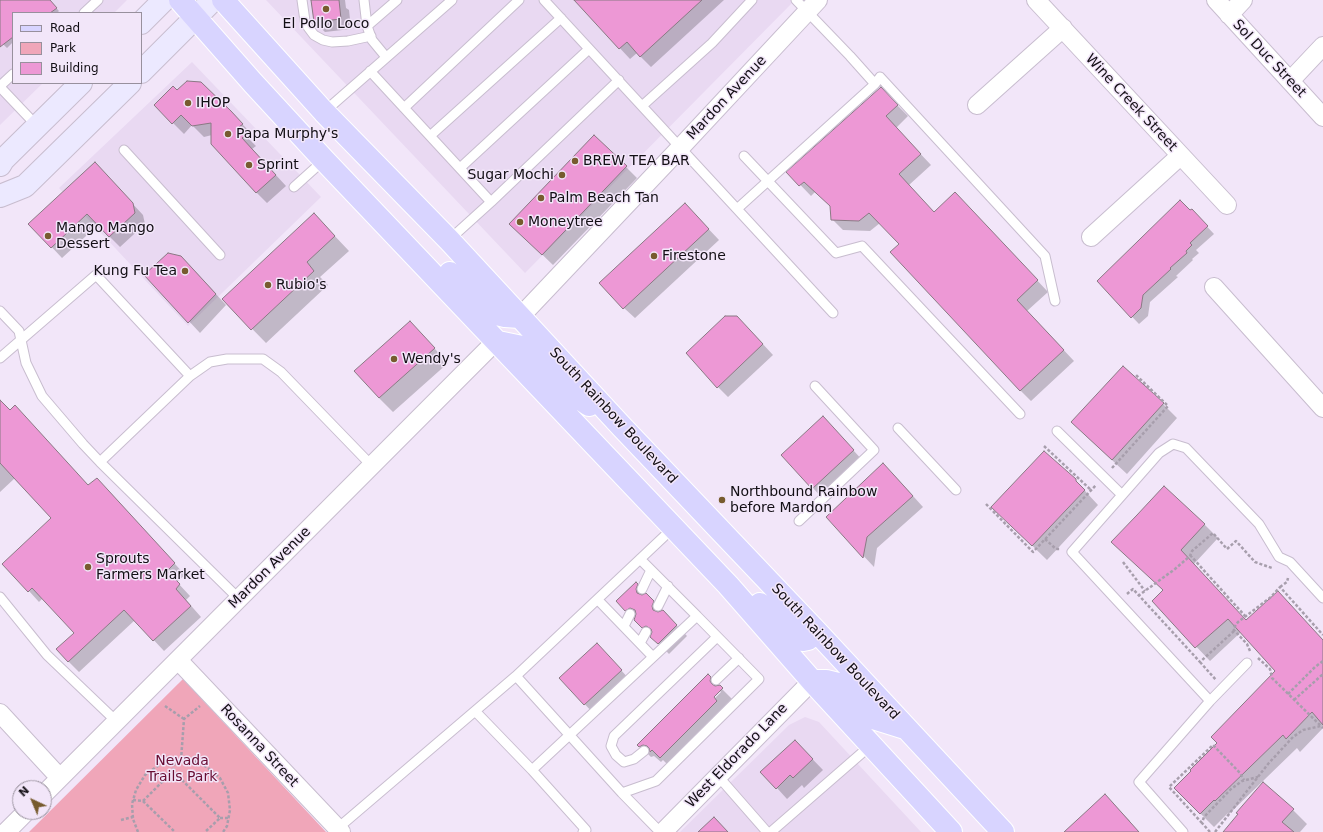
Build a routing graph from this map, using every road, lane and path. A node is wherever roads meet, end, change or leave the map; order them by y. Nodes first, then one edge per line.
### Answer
1 (98, 0) edge
2 (164, 0) edge
3 (180, 0) edge
4 (213, 0) edge
5 (223, 0) edge
6 (302, 0) edge
7 (364, 0) edge
8 (397, 0) edge
9 (452, 0) edge
10 (520, 0) edge
11 (544, 0) edge
12 (752, 0) edge
13 (1036, 0) edge
14 (1216, 0) edge
15 (1243, 0) edge
16 (807, 4) edge
17 (85, 12) edge
18 (1229, 15) junction
19 (195, 18) junction
20 (561, 18) junction
21 (142, 22) edge
22 (367, 26) junction
23 (1062, 28) junction
24 (370, 36) junction
25 (1323, 46) edge
26 (589, 49) junction
27 (386, 57) junction
28 (142, 71) edge
29 (370, 71) junction
30 (12, 75) edge
31 (619, 80) junction
32 (1290, 81) junction
33 (80, 84) edge
34 (129, 84) edge
35 (875, 84) junction
36 (0, 86) edge
37 (977, 105) dead end
38 (642, 106) junction
39 (404, 108) junction
40 (324, 112) junction
41 (1323, 117) edge
42 (37, 126) junction
43 (430, 136) junction
44 (680, 148) junction
45 (124, 150) dead end
46 (744, 156) dead end
47 (1180, 156) junction
48 (324, 160) junction
49 (0, 165) edge
50 (460, 168) junction
51 (768, 181) junction
52 (294, 187) dead end
53 (0, 196) edge
54 (492, 202) junction
55 (1227, 205) dead end
56 (737, 209) junction
57 (398, 237) junction
58 (1091, 237) dead end
59 (449, 240) junction
60 (220, 255) dead end
61 (1214, 287) dead end
62 (1055, 301) dead end
63 (0, 311) edge
64 (833, 313) dead end
65 (520, 317) junction
66 (21, 339) junction
67 (496, 341) junction
68 (0, 358) edge
69 (1135, 374) dead end
70 (190, 376) junction
71 (815, 386) dead end
72 (1323, 408) edge
73 (1020, 414) dead end
74 (622, 427) junction
75 (898, 428) dead end
76 (1057, 431) dead end
77 (1044, 446) dead end
78 (100, 462) junction
79 (372, 466) junction
80 (1104, 477) junction
81 (956, 490) dead end
82 (1091, 490) junction
83 (1122, 495) junction
84 (986, 504) dead end
85 (799, 521) dead end
86 (673, 528) junction
87 (1190, 555) junction
88 (640, 559) junction
89 (1123, 562) dead end
90 (1273, 568) dead end
91 (651, 570) junction
92 (1284, 575) dead end
93 (728, 585) junction
94 (668, 586) junction
95 (1280, 587) junction
96 (642, 589) dead end
97 (1145, 591) junction
98 (1138, 596) junction
99 (0, 597) edge
100 (1323, 598) edge
101 (239, 599) junction
102 (598, 600) junction
103 (1118, 602) junction
104 (658, 606) dead end
105 (630, 614) dead end
106 (697, 616) junction
107 (1246, 617) junction
108 (624, 626) junction
109 (816, 630) junction
110 (1234, 631) junction
111 (646, 632) dead end
112 (1323, 634) edge
113 (717, 636) junction
114 (640, 643) junction
115 (653, 657) junction
116 (739, 658) junction
117 (178, 660) junction
118 (1323, 661) edge
119 (1200, 662) junction
120 (1247, 663) dead end
121 (1323, 674) edge
122 (516, 676) junction
123 (716, 680) dead end
124 (812, 681) junction
125 (1223, 688) junction
126 (1288, 694) junction
127 (1294, 700) junction
128 (1210, 701) junction
129 (165, 706) dead end
130 (200, 706) dead end
131 (475, 711) junction
132 (0, 713) edge
133 (184, 719) junction
134 (116, 721) junction
135 (1322, 727) edge
136 (907, 729) junction
137 (570, 735) junction
138 (872, 745) junction
139 (644, 751) dead end
140 (175, 760) junction
141 (181, 760) junction
142 (532, 770) junction
143 (173, 771) junction
144 (718, 776) junction
145 (1259, 776) junction
146 (60, 778) junction
147 (1244, 780) junction
148 (52, 786) edge
149 (622, 793) junction
150 (134, 800) junction
151 (143, 800) junction
152 (133, 816) junction
153 (220, 818) junction
154 (228, 818) junction
155 (18, 820) edge
156 (121, 820) dead end
157 (1202, 823) junction
158 (339, 830) edge
159 (6, 832) edge
160 (138, 832) edge
161 (175, 832) edge
162 (205, 832) edge
163 (223, 832) edge
164 (583, 832) edge
165 (662, 832) edge
166 (768, 832) edge
167 (771, 832) edge
168 (951, 832) edge
169 (1003, 832) edge
170 (1183, 832) edge
171 (1210, 832) edge
172 (1215, 832) edge

1 - 17 lane
2 - 21 main road
3 - 19 main road
4 - 19 main road
5 - 40 main road, South Rainbow Boulevard
6 - 24 lane
7 - 22 lane
8 - 22 lane
9 - 27 lane
10 - 39 lane
11 - 20 lane
12 - 38 lane
13 - 23 street, Wine Creek Street
14 - 18 street, Sol Duc Street
15 - 18 street
16 - 35 lane
16 - 44 street, Mardon Avenue
18 - 32 street, Sol Duc Street
19 - 28 main road
19 - 48 main road
20 - 26 lane
20 - 43 lane
22 - 24 lane
23 - 37 street
23 - 47 street, Wine Creek Street
24 - 27 lane
25 - 32 street
26 - 31 lane
26 - 50 lane
27 - 29 lane
29 - 39 lane
29 - 40 lane
30 - 36 lane
31 - 38 lane
31 - 54 lane
32 - 41 street, Sol Duc Street
33 - 42 main road
34 - 53 main road
35 - 51 lane
35 - 62 lane
36 - 42 lane
38 - 44 lane
39 - 43 lane
40 - 59 main road, South Rainbow Boulevard
42 - 49 main road
43 - 50 lane
44 - 56 lane
44 - 65 street, Mardon Avenue
45 - 60 lane
46 - 51 lane
47 - 55 street, Wine Creek Street
47 - 58 street
48 - 52 lane
48 - 57 main road
50 - 54 lane
51 - 56 lane
51 - 73 lane
54 - 59 lane
56 - 64 lane
57 - 65 main road
57 - 67 main road
59 - 65 main road, South Rainbow Boulevard
61 - 72 street
63 - 66 lane
65 - 74 main road, South Rainbow Boulevard
66 - 68 lane
66 - 70 lane
66 - 78 lane
67 - 74 main road
67 - 79 street, Mardon Avenue
67 - 86 main road
69 - 80 path
70 - 78 lane
70 - 79 lane
71 - 85 lane
74 - 109 main road, South Rainbow Boulevard
75 - 81 lane
76 - 80 lane
77 - 82 path
78 - 101 lane
79 - 101 street, Mardon Avenue
80 - 82 path
80 - 83 lane
82 - 84 path
83 - 100 lane
83 - 103 lane
86 - 88 lane
86 - 93 main road
87 - 90 path
87 - 97 path
87 - 107 path
88 - 91 lane
88 - 102 lane
89 - 97 path
91 - 94 lane
91 - 96 lane
92 - 95 path
93 - 109 main road
93 - 124 main road
94 - 104 lane
94 - 106 lane
95 - 107 path
95 - 112 path
97 - 98 path
98 - 103 path
98 - 119 path
99 - 134 lane
101 - 117 street, Mardon Avenue
102 - 108 lane
102 - 122 lane
103 - 128 lane
105 - 108 lane
106 - 113 lane
106 - 115 lane
107 - 110 path
108 - 114 lane
109 - 136 main road, South Rainbow Boulevard
110 - 119 path
110 - 126 path
111 - 114 lane
113 - 116 lane
113 - 139 lane
114 - 115 lane
115 - 137 lane
116 - 123 lane
116 - 149 lane
117 - 134 street, Mardon Avenue
117 - 158 street, Rosanna Street
118 - 126 path
119 - 125 path
120 - 125 lane
121 - 127 path
122 - 131 lane
122 - 137 lane
124 - 136 main road
124 - 138 main road
124 - 144 street, West Eldorado Lane
125 - 128 lane
126 - 127 path
127 - 135 path
128 - 170 lane
129 - 133 path
130 - 133 path
131 - 142 lane
131 - 158 lane
132 - 146 street
133 - 141 path
134 - 146 street, Mardon Avenue
135 - 145 path
136 - 169 main road, South Rainbow Boulevard
137 - 142 lane
137 - 149 lane
138 - 167 lane
138 - 168 main road
140 - 141 path
140 - 143 path
140 - 150 path
141 - 154 path
142 - 164 lane
143 - 151 path
143 - 153 path
144 - 165 street, West Eldorado Lane
144 - 166 lane
145 - 147 path
145 - 172 path
146 - 148 street, Mardon Avenue
147 - 157 path
147 - 157 path
149 - 165 lane
150 - 151 path
150 - 152 path
151 - 161 path
152 - 156 path
152 - 160 path
153 - 154 path
153 - 162 path
154 - 163 path
155 - 159 street
157 - 171 path

